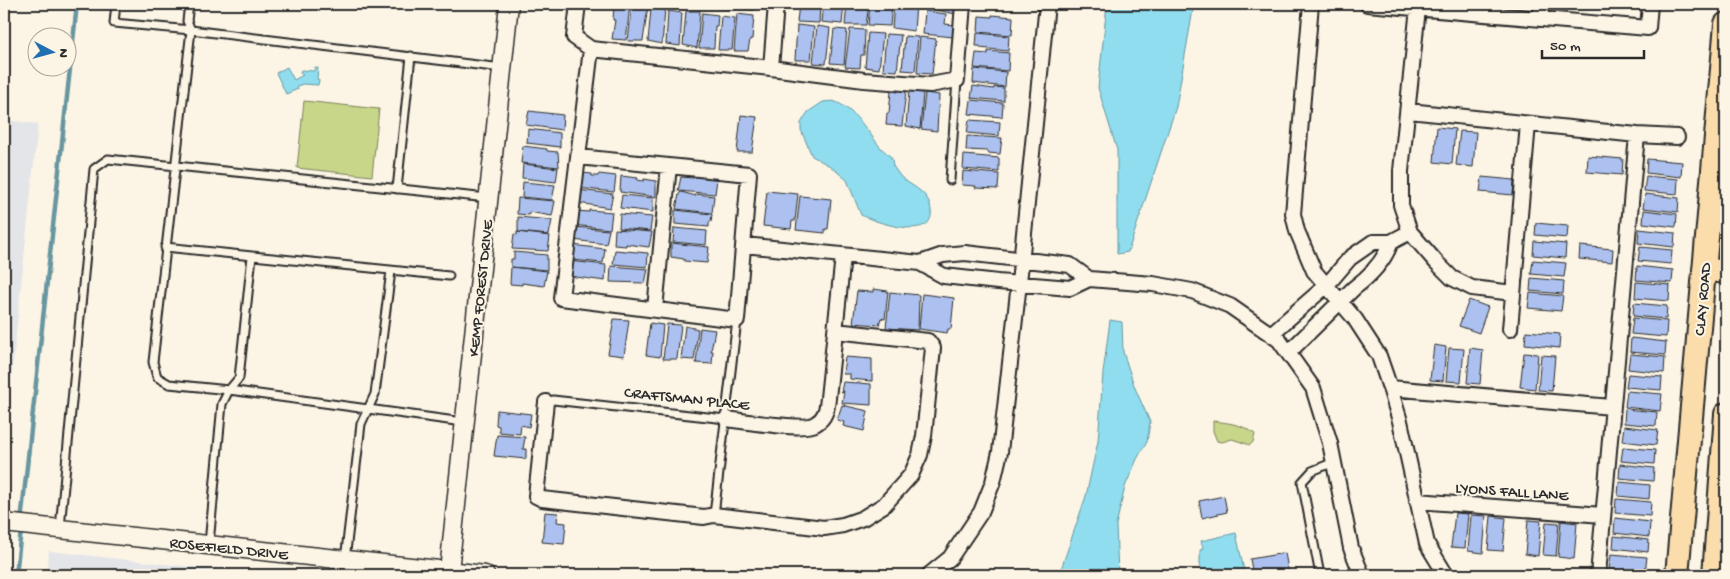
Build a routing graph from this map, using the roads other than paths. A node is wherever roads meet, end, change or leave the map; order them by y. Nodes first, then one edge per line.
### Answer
1 (116, 4) edge
2 (189, 4) edge
3 (509, 4) edge
4 (578, 4) edge
5 (776, 4) edge
6 (964, 4) edge
7 (1047, 4) edge
8 (1311, 4) edge
9 (1367, 4) edge
10 (1542, 4) edge
11 (1650, 4) edge
12 (1418, 8) junction
13 (1540, 19) junction
14 (1726, 25) edge
15 (191, 30) junction
16 (591, 49) junction
17 (411, 56) junction
18 (502, 68) junction
19 (771, 68) junction
20 (957, 80) junction
21 (1408, 111) junction
22 (1528, 124) junction
23 (1637, 135) junction
24 (1677, 137) dead end
25 (578, 157) junction
26 (174, 166) junction
27 (670, 166) junction
28 (950, 180) dead end
29 (397, 189) junction
30 (488, 198) junction
31 (1410, 232) junction
32 (1391, 242) junction
33 (744, 245) junction
34 (165, 247) junction
35 (252, 256) junction
36 (843, 256) junction
37 (1022, 259) junction
38 (920, 263) junction
39 (1704, 269) junction
40 (391, 271) junction
41 (1726, 272) edge
42 (449, 276) dead end
43 (1089, 279) junction
44 (1019, 283) junction
45 (1327, 285) junction
46 (1513, 293) junction
47 (1341, 301) junction
48 (1299, 309) junction
49 (655, 310) junction
50 (737, 320) junction
51 (1316, 326) junction
52 (1510, 329) dead end
53 (835, 331) junction
54 (1271, 334) junction
55 (1288, 353) junction
56 (1390, 388) junction
57 (229, 390) junction
58 (546, 402) joint
59 (1612, 406) junction
60 (367, 409) junction
61 (1726, 414) edge
62 (726, 419) junction
63 (464, 422) junction
64 (1334, 462) junction
65 (1417, 501) junction
66 (714, 515) junction
67 (1603, 515) junction
68 (4, 523) edge
69 (60, 529) junction
70 (1722, 530) edge
71 (209, 545) junction
72 (345, 560) junction
73 (449, 571) junction
74 (485, 575) edge
75 (929, 575) edge
76 (1320, 575) edge
77 (1362, 575) edge
78 (1446, 575) edge
79 (1598, 575) edge
80 (1677, 575) edge
81 (1714, 575) edge

1 - 15 lane
2 - 15 lane
3 - 18 street, KEMP FOREST DRIVE
4 - 16 street
5 - 19 street
6 - 20 street
7 - 37 street
8 - 45 street
9 - 12 street
10 - 13 street
11 - 13 street
12 - 13 street
12 - 21 street
14 - 39 main road, CLAY ROAD
15 - 17 lane
15 - 26 lane
16 - 19 street
16 - 25 street
17 - 18 lane
17 - 29 lane
18 - 30 street, KEMP FOREST DRIVE
19 - 20 street
20 - 28 lane
21 - 22 street
21 - 31 street
22 - 23 street
22 - 46 street
23 - 24 street
23 - 59 street
25 - 27 street
25 - 49 street
26 - 29 lane
26 - 34 lane
26 - 69 lane
27 - 33 street
27 - 49 street
29 - 30 lane
30 - 63 street, KEMP FOREST DRIVE
31 - 32 street
31 - 46 street
32 - 45 street
32 - 47 street
33 - 36 street
33 - 50 street
34 - 35 lane
34 - 57 lane
35 - 40 lane
35 - 57 lane
36 - 38 street
36 - 53 street
37 - 38 street
37 - 43 street
37 - 44 street
38 - 44 street
39 - 41 main road
39 - 80 main road, CLAY ROAD
40 - 42 lane
40 - 60 lane
43 - 44 street
43 - 54 street
44 - 75 street
45 - 47 street
45 - 48 street
46 - 52 street
47 - 51 street
47 - 56 street
48 - 51 street
48 - 54 street
49 - 50 street
50 - 62 lane
51 - 55 street
53 - 62 street, CRAFTSMAN PLACE
53 - 66 street
54 - 55 street
55 - 64 street
56 - 59 street
56 - 65 street
57 - 60 lane
57 - 71 lane
58 - 62 lane, CRAFTSMAN PLACE
58 - 66 street
59 - 67 street
60 - 63 lane
60 - 72 lane
61 - 70 main road
62 - 66 lane
63 - 73 street, KEMP FOREST DRIVE
64 - 76 lane
64 - 77 street
65 - 67 street, LYONS FALL LANE
65 - 78 street
67 - 79 street
68 - 69 street, ROSEFIELD DRIVE
69 - 71 street, ROSEFIELD DRIVE
70 - 81 main road
71 - 72 street, ROSEFIELD DRIVE
72 - 73 street, ROSEFIELD DRIVE
73 - 74 street, ROSEFIELD DRIVE

